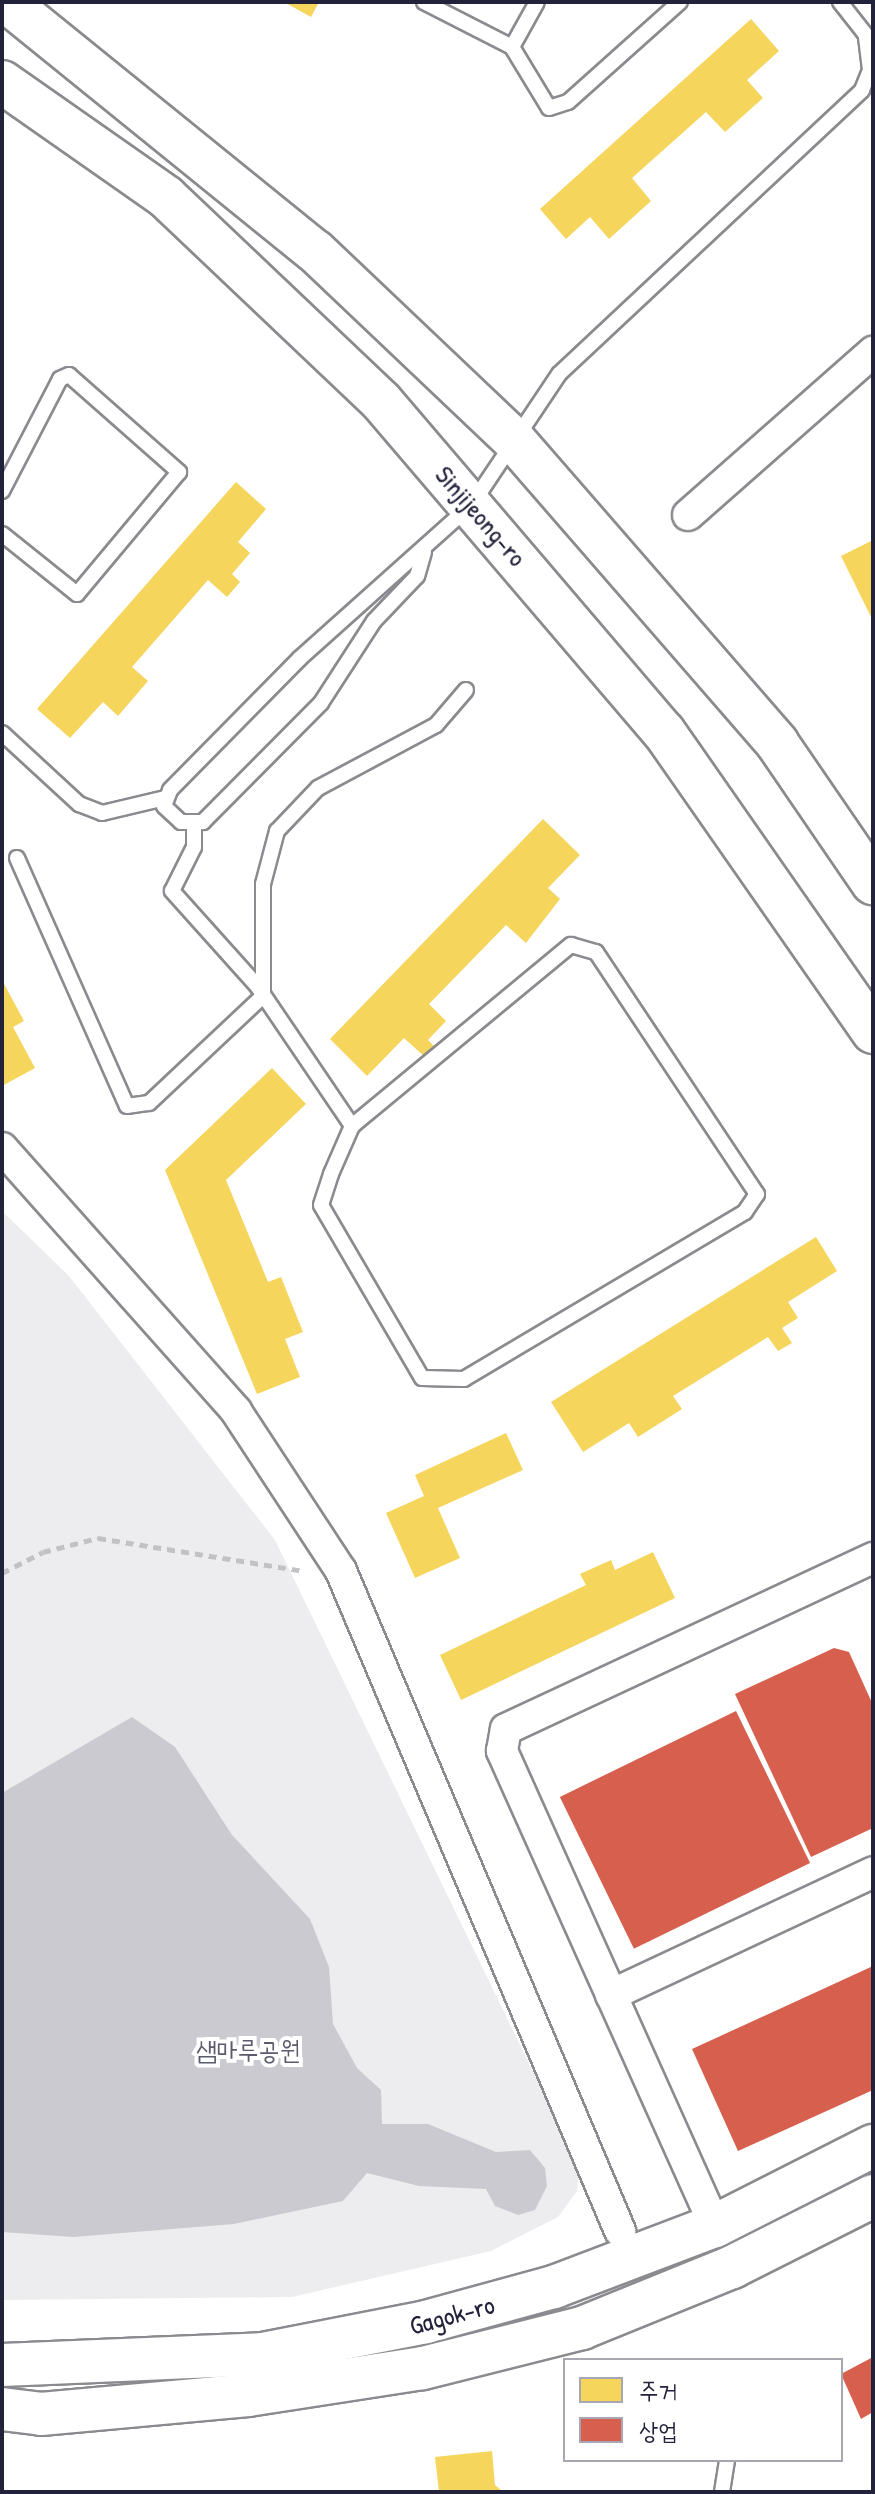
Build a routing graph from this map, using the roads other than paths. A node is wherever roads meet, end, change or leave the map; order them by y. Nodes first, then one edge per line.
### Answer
1 (7, 2) edge
2 (424, 2) edge
3 (537, 2) edge
4 (680, 2) edge
5 (840, 2) edge
6 (512, 47) junction
7 (2, 82) edge
8 (873, 352) edge
9 (513, 439) junction
10 (2, 491) edge
11 (472, 504) junction
12 (688, 515) dead end
13 (2, 534) edge
14 (424, 552) junction
15 (466, 690) dead end
16 (2, 733) edge
17 (165, 798) junction
18 (194, 826) junction
19 (17, 858) dead end
20 (873, 883) edge
21 (263, 996) junction
22 (873, 1032) edge
23 (352, 1126) junction
24 (2, 1148) edge
25 (873, 1558) edge
26 (873, 1872) edge
27 (611, 1995) junction
28 (873, 2146) edge
29 (873, 2196) edge
30 (715, 2226) junction
31 (620, 2231) dead end
32 (732, 2267) junction
33 (2, 2365) edge
34 (2, 2409) edge
35 (727, 2462) edge
36 (722, 2492) edge

1 - 9 street
2 - 6 lane
3 - 6 lane
4 - 6 lane
5 - 9 lane
7 - 11 street, Sinjijeong-ro
8 - 12 street
9 - 11 lane
9 - 20 street
10 - 13 lane
11 - 14 lane
11 - 22 street, Sinjijeong-ro
14 - 17 lane
14 - 18 lane
15 - 21 lane
16 - 17 lane
17 - 18 lane
18 - 21 lane
19 - 21 lane
21 - 23 lane
23 - 23 lane
24 - 31 street
25 - 27 street
26 - 27 street
27 - 30 street
28 - 30 street, Gagok-ro
29 - 32 street, Gagok-ro
30 - 32 street
30 - 33 street, Gagok-ro
32 - 34 street, Gagok-ro
35 - 36 lane

